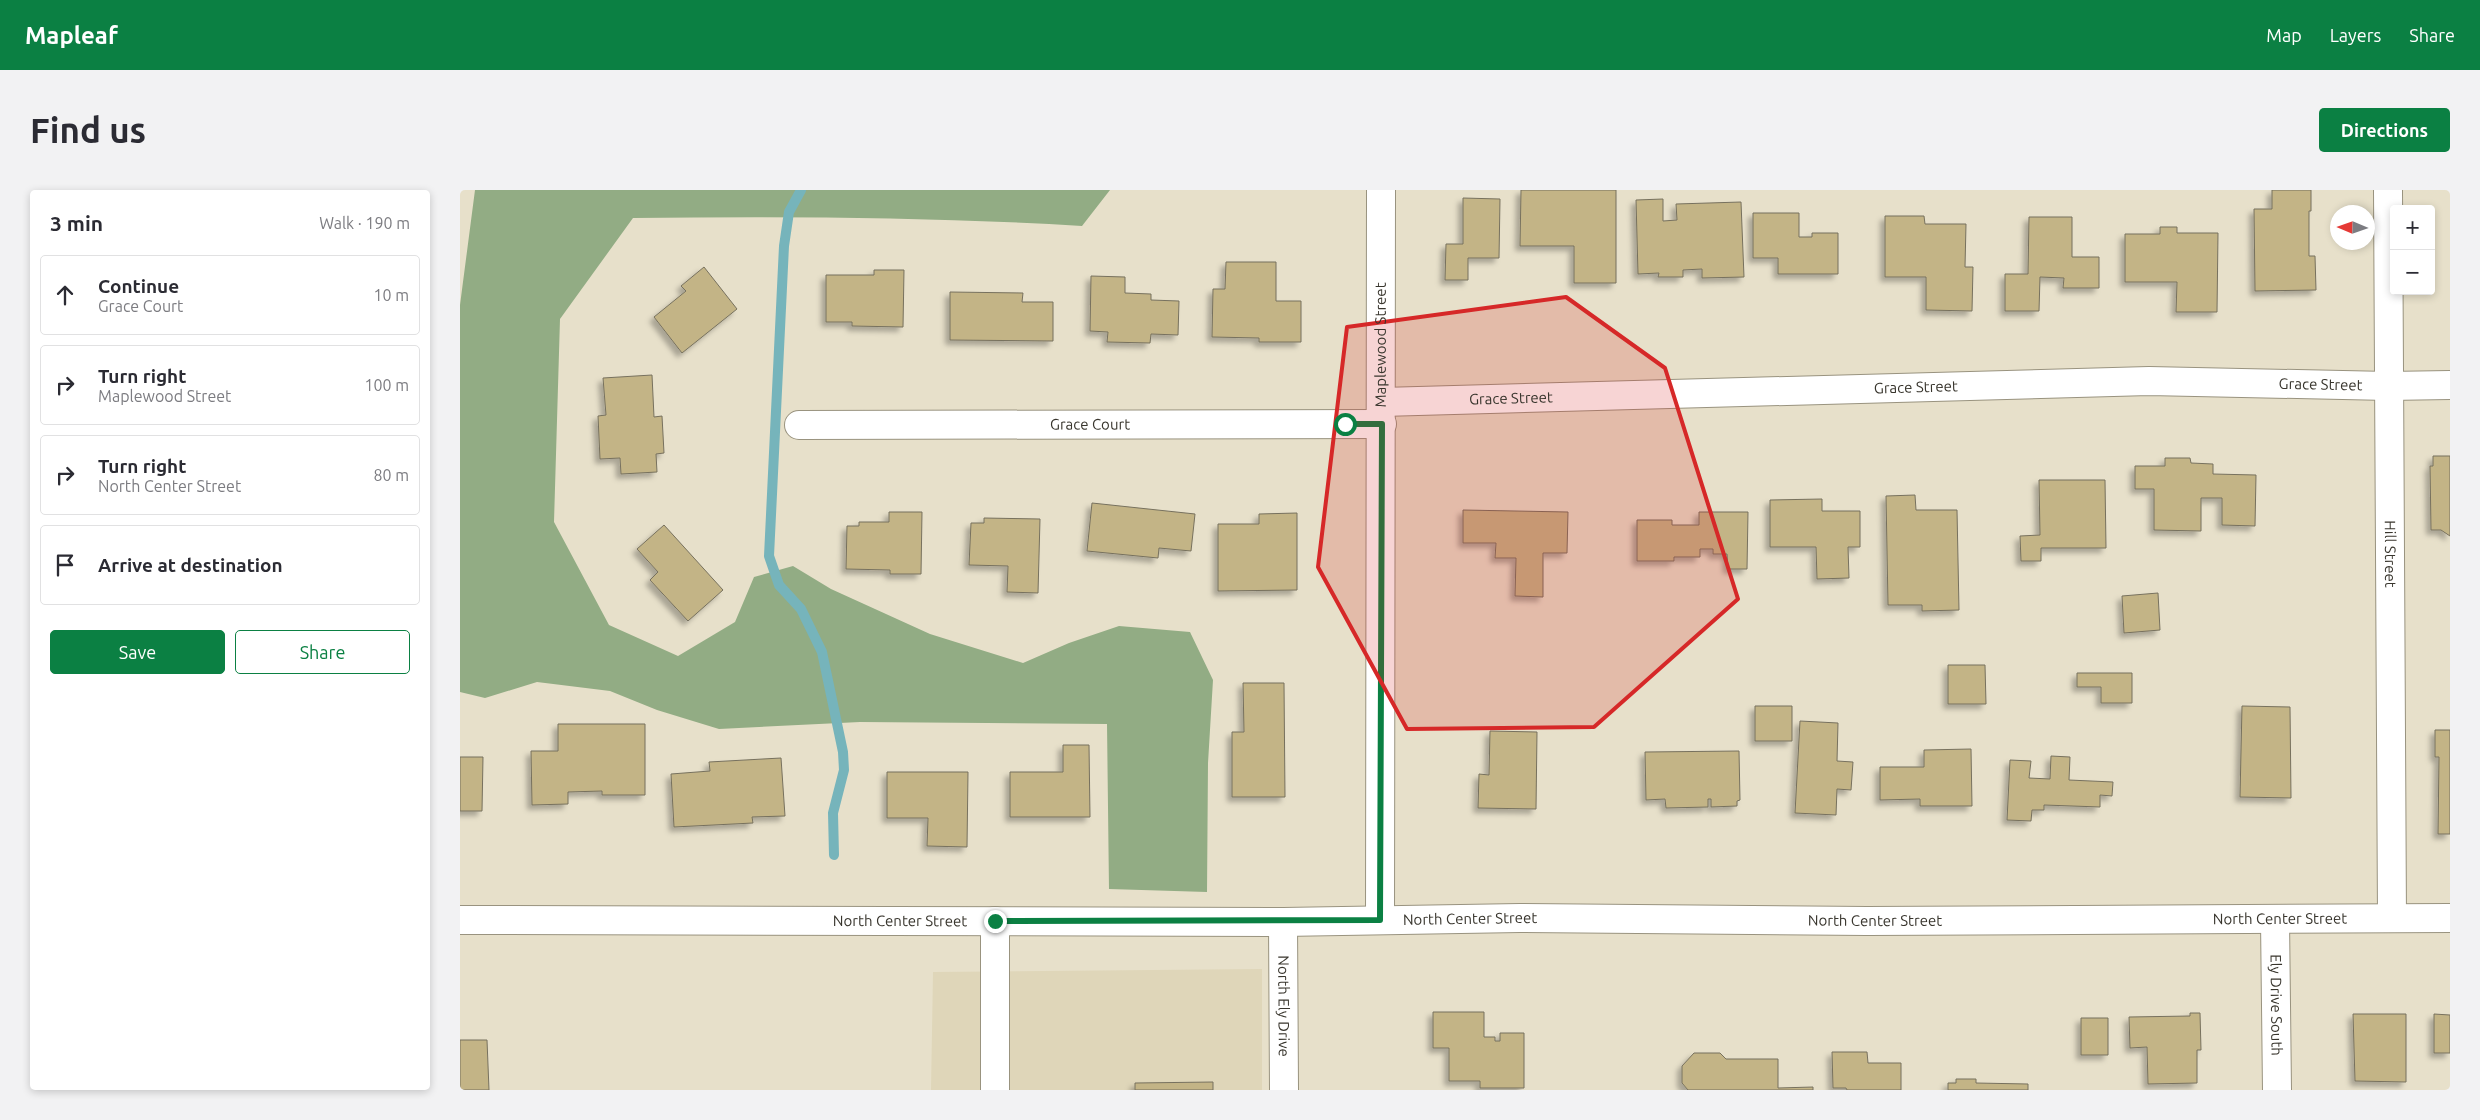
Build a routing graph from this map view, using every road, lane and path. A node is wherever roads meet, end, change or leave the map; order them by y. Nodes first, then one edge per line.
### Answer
1 (1381, 190) edge
2 (2388, 190) edge
3 (2450, 385) edge
4 (2388, 386) junction
5 (1382, 413) junction
6 (800, 425) dead end
7 (2392, 918) junction
8 (2450, 918) edge
9 (460, 920) edge
10 (1380, 920) junction
11 (2275, 920) junction
12 (995, 921) junction
13 (1283, 922) junction
14 (995, 1090) edge
15 (1284, 1090) edge
16 (2277, 1090) edge

1 - 5 street, Maplewood Street
2 - 4 street, Hill Street
3 - 4 street, Grace Street
4 - 5 street, Grace Street
4 - 7 street, Hill Street
5 - 6 street, Grace Court
5 - 10 street, Maplewood Street
7 - 8 street, North Center Street
7 - 11 street, North Center Street
9 - 12 street, North Center Street
10 - 11 street, North Center Street
10 - 13 street, North Center Street
11 - 16 street, Ely Drive South
12 - 13 street, North Center Street
12 - 14 street
13 - 15 street, North Ely Drive

